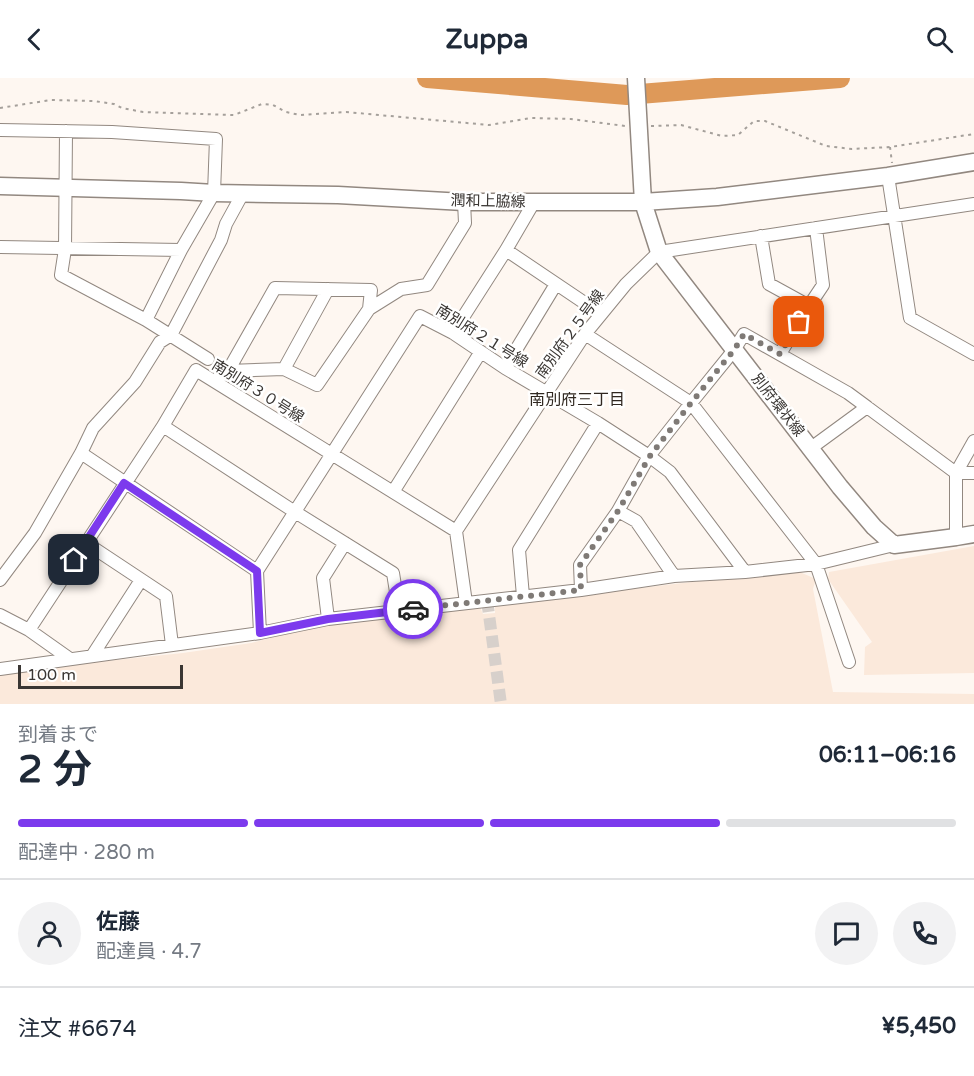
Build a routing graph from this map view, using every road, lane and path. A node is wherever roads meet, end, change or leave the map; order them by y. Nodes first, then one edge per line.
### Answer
1 (636, 78) edge
2 (0, 108) edge
3 (639, 127) junction
4 (0, 130) edge
5 (66, 131) junction
6 (974, 134) edge
7 (974, 162) edge
8 (888, 176) junction
9 (0, 186) edge
10 (66, 188) junction
11 (243, 193) junction
12 (214, 194) junction
13 (464, 202) junction
14 (534, 202) junction
15 (643, 202) junction
16 (974, 204) edge
17 (893, 217) junction
18 (816, 228) junction
19 (761, 236) junction
20 (0, 247) edge
21 (65, 249) junction
22 (181, 250) junction
23 (506, 250) junction
24 (659, 252) junction
25 (556, 284) junction
26 (328, 289) junction
27 (809, 306) junction
28 (369, 309) junction
29 (601, 314) junction
30 (146, 320) junction
31 (453, 333) junction
32 (585, 334) junction
33 (171, 335) junction
34 (734, 350) junction
35 (480, 353) junction
36 (780, 354) junction
37 (974, 354) edge
38 (208, 359) dead end
39 (505, 368) junction
40 (285, 369) junction
41 (228, 371) junction
42 (214, 381) junction
43 (546, 393) junction
44 (691, 403) junction
45 (867, 407) junction
46 (598, 423) junction
47 (163, 426) junction
48 (974, 441) edge
49 (811, 448) junction
50 (81, 453) junction
51 (332, 454) junction
52 (650, 456) junction
53 (956, 473) junction
54 (974, 473) edge
55 (124, 483) junction
56 (393, 492) junction
57 (618, 511) junction
58 (295, 512) junction
59 (456, 531) junction
60 (974, 534) edge
61 (956, 537) junction
62 (86, 543) junction
63 (345, 543) junction
64 (894, 545) junction
65 (816, 564) junction
66 (257, 571) junction
67 (745, 572) junction
68 (674, 576) junction
69 (0, 580) edge
70 (141, 580) junction
71 (581, 590) junction
72 (523, 596) junction
73 (466, 603) junction
74 (399, 611) junction
75 (0, 615) edge
76 (328, 619) junction
77 (29, 630) junction
78 (260, 633) junction
79 (172, 645) junction
80 (92, 656) junction
81 (70, 659) junction
82 (849, 662) dead end
83 (0, 669) edge

1 - 3 street, 別府環状線
2 - 3 path
3 - 6 path
3 - 15 street, 別府環状線
4 - 5 street
5 - 10 street
5 - 12 street
7 - 8 street, 潤和上脇線
8 - 15 street, 潤和上脇線
8 - 17 street
9 - 10 street, 潤和上脇線
10 - 12 street, 潤和上脇線
10 - 21 street
11 - 12 street, 潤和上脇線
11 - 13 street, 潤和上脇線
11 - 33 street
12 - 22 street
13 - 14 street, 潤和上脇線
13 - 28 street
14 - 15 street, 潤和上脇線
14 - 23 street
15 - 24 street, 別府環状線
16 - 17 street
17 - 18 street
17 - 37 street
18 - 19 street
18 - 27 street
19 - 24 street
19 - 27 street
20 - 21 street
21 - 22 street
21 - 30 street
22 - 30 street
23 - 25 street
23 - 31 street
24 - 29 street, 南別府２５号線
24 - 34 street, 別府環状線
25 - 29 street
25 - 39 street
26 - 28 street
26 - 40 street
26 - 41 street
27 - 36 street
28 - 40 street
29 - 32 street, 南別府２５号線
30 - 33 street
31 - 35 street, 南別府２１号線
31 - 51 street, 南別府２１号線
32 - 43 street, 南別府２５号線
32 - 44 street
33 - 38 street
33 - 50 street
34 - 36 street
34 - 44 street
34 - 49 street, 別府環状線
35 - 39 street, 南別府２１号線
35 - 56 street
36 - 45 street
39 - 43 street, 南別府２１号線
40 - 41 street
41 - 42 street
42 - 47 street, 南別府３０号線
42 - 51 street, 南別府３０号線
43 - 46 street, 南別府２１号線
43 - 59 street, 南別府２５号線
44 - 52 street
44 - 65 street
45 - 49 street
45 - 53 street
46 - 52 street, 南別府２１号線
46 - 72 street
47 - 55 street, 南別府３０号線
47 - 58 street
48 - 53 street
49 - 64 street, 別府環状線
50 - 55 street
50 - 69 street
51 - 56 street, 南別府３０号線
51 - 58 street, 南別府２１号線
52 - 57 street
52 - 67 street, 南別府２１号線
53 - 54 street
53 - 61 street
55 - 62 street, 南別府３０号線
55 - 66 street
56 - 59 street, 南別府３０号線
57 - 68 street
57 - 71 street
58 - 63 street
58 - 66 street, 南別府２１号線
59 - 73 street
60 - 61 street
61 - 64 street
62 - 70 street
62 - 77 street, 南別府３０号線
63 - 74 street
63 - 76 street
64 - 65 street
65 - 67 street
65 - 82 street
66 - 78 street
67 - 68 street
68 - 71 street
70 - 79 street
70 - 80 street
71 - 72 street
72 - 73 street
73 - 74 street
74 - 76 street
75 - 77 street
76 - 78 street
77 - 81 street
78 - 79 street
79 - 80 street
80 - 81 street
81 - 83 street

